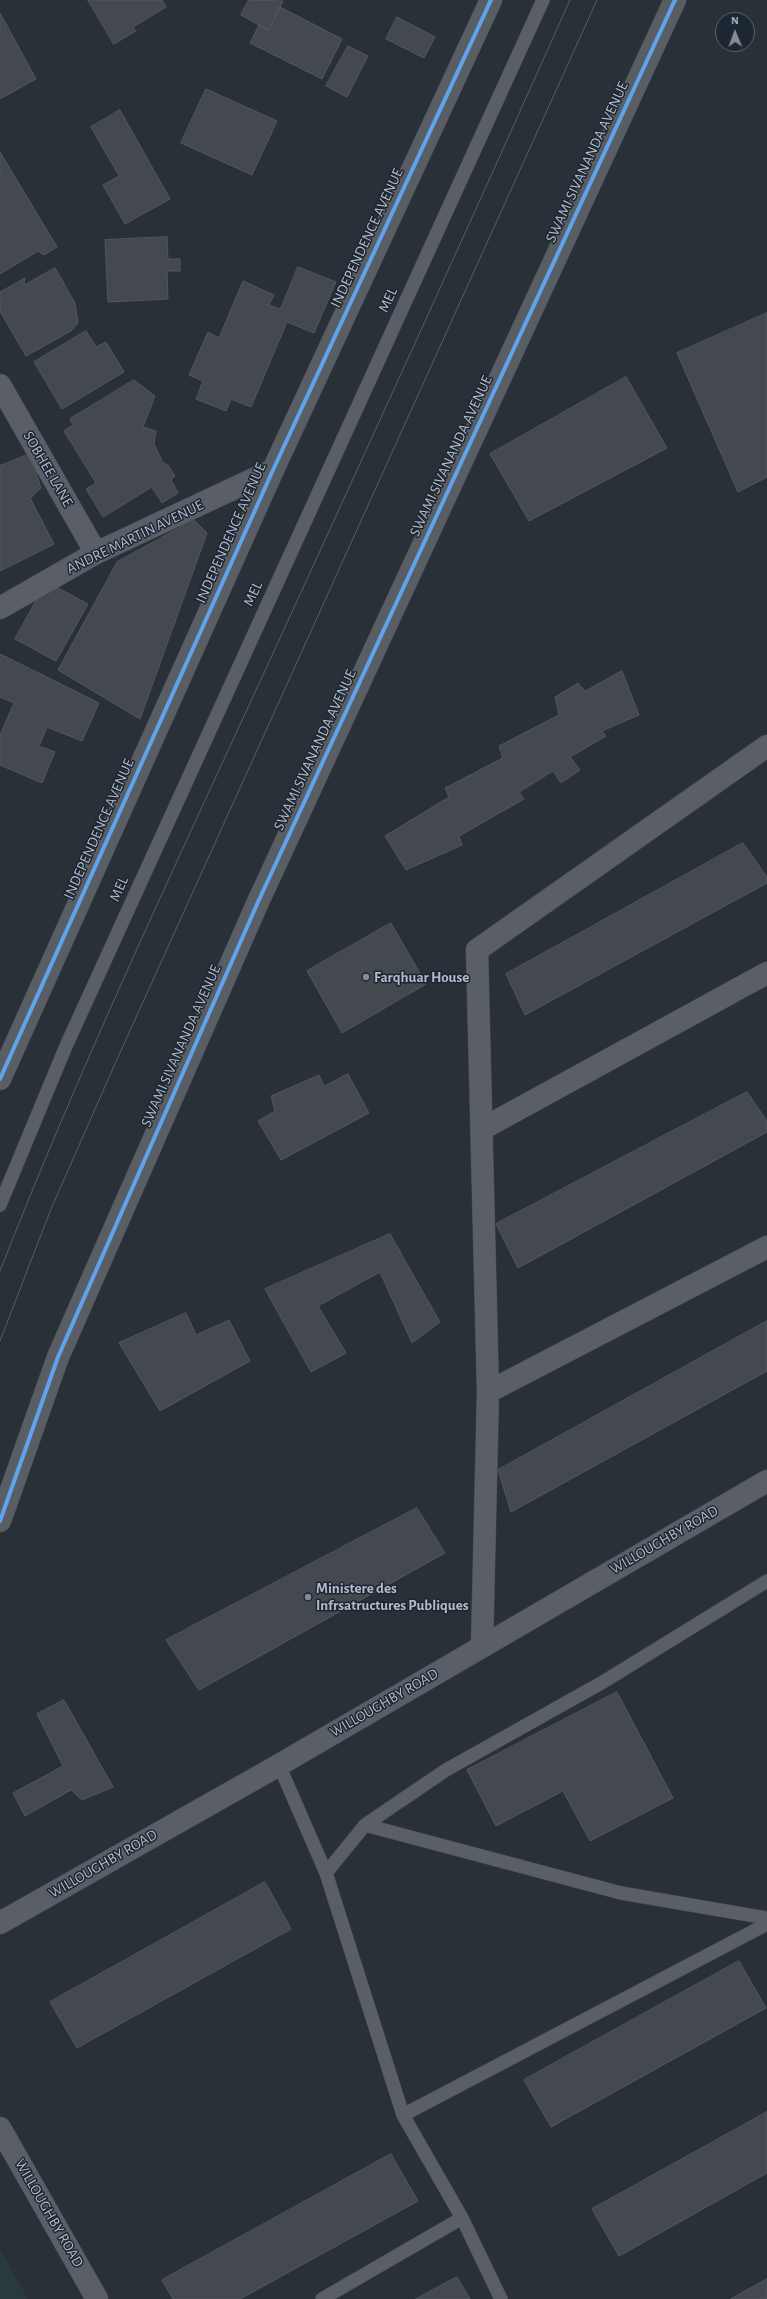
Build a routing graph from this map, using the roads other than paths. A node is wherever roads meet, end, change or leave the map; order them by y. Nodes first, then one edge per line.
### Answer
1 (491, 0) edge
2 (543, 0) edge
3 (675, 0) edge
4 (0, 385) edge
5 (273, 470) junction
6 (96, 553) junction
7 (0, 608) edge
8 (767, 746) edge
9 (767, 973) edge
10 (0, 1079) edge
11 (482, 1129) junction
12 (0, 1205) edge
13 (767, 1247) edge
14 (488, 1392) junction
15 (767, 1481) edge
16 (0, 1521) edge
17 (767, 1581) edge
18 (482, 1646) junction
19 (279, 1765) junction
20 (364, 1825) junction
21 (326, 1873) junction
22 (767, 1918) edge
23 (0, 1923) edge
24 (767, 1924) edge
25 (403, 2115) junction
26 (0, 2128) edge
27 (462, 2218) junction
28 (98, 2299) edge
29 (322, 2299) edge
30 (502, 2299) edge

1 - 5 street, INDEPENDENCE AVENUE
2 - 12 lane, MEL
3 - 16 street, SWAMI SIVANANDA AVENUE
4 - 6 street, SOBHEE LANE
5 - 6 street, ANDRE MARTIN AVENUE
5 - 10 street, INDEPENDENCE AVENUE
6 - 7 street, ANDRE MARTIN AVENUE
8 - 11 street
9 - 11 street
11 - 14 street
13 - 14 street
14 - 18 street
15 - 18 street, WILLOUGHBY ROAD
17 - 20 lane
18 - 19 street, WILLOUGHBY ROAD
19 - 21 lane
19 - 23 street, WILLOUGHBY ROAD
20 - 21 lane
20 - 22 lane
21 - 25 lane
24 - 25 lane
25 - 27 lane
26 - 28 street, WILLOUGHBY ROAD
27 - 29 lane
27 - 30 lane

